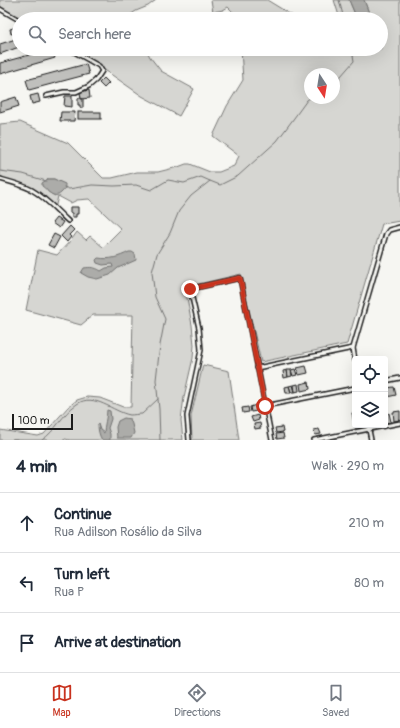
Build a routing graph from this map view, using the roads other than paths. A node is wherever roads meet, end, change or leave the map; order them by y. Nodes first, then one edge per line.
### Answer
1 (0, 10) edge
2 (12, 16) edge
3 (81, 56) edge
4 (46, 96) dead end
5 (0, 179) edge
6 (68, 221) dead end
7 (400, 227) edge
8 (353, 348) junction
9 (354, 356) edge
10 (257, 368) junction
11 (400, 378) edge
12 (388, 381) edge
13 (352, 389) edge
14 (265, 406) junction
15 (400, 423) edge
16 (388, 424) edge
17 (364, 428) edge
18 (368, 428) edge
19 (189, 440) edge
20 (272, 440) edge
21 (314, 440) edge
22 (371, 440) edge

1 - 2 street
3 - 4 street
5 - 6 street
7 - 8 street
8 - 9 street
8 - 10 street
10 - 14 street
10 - 19 street
11 - 12 street
13 - 14 street
14 - 20 street
15 - 16 street
17 - 21 street
18 - 22 street

